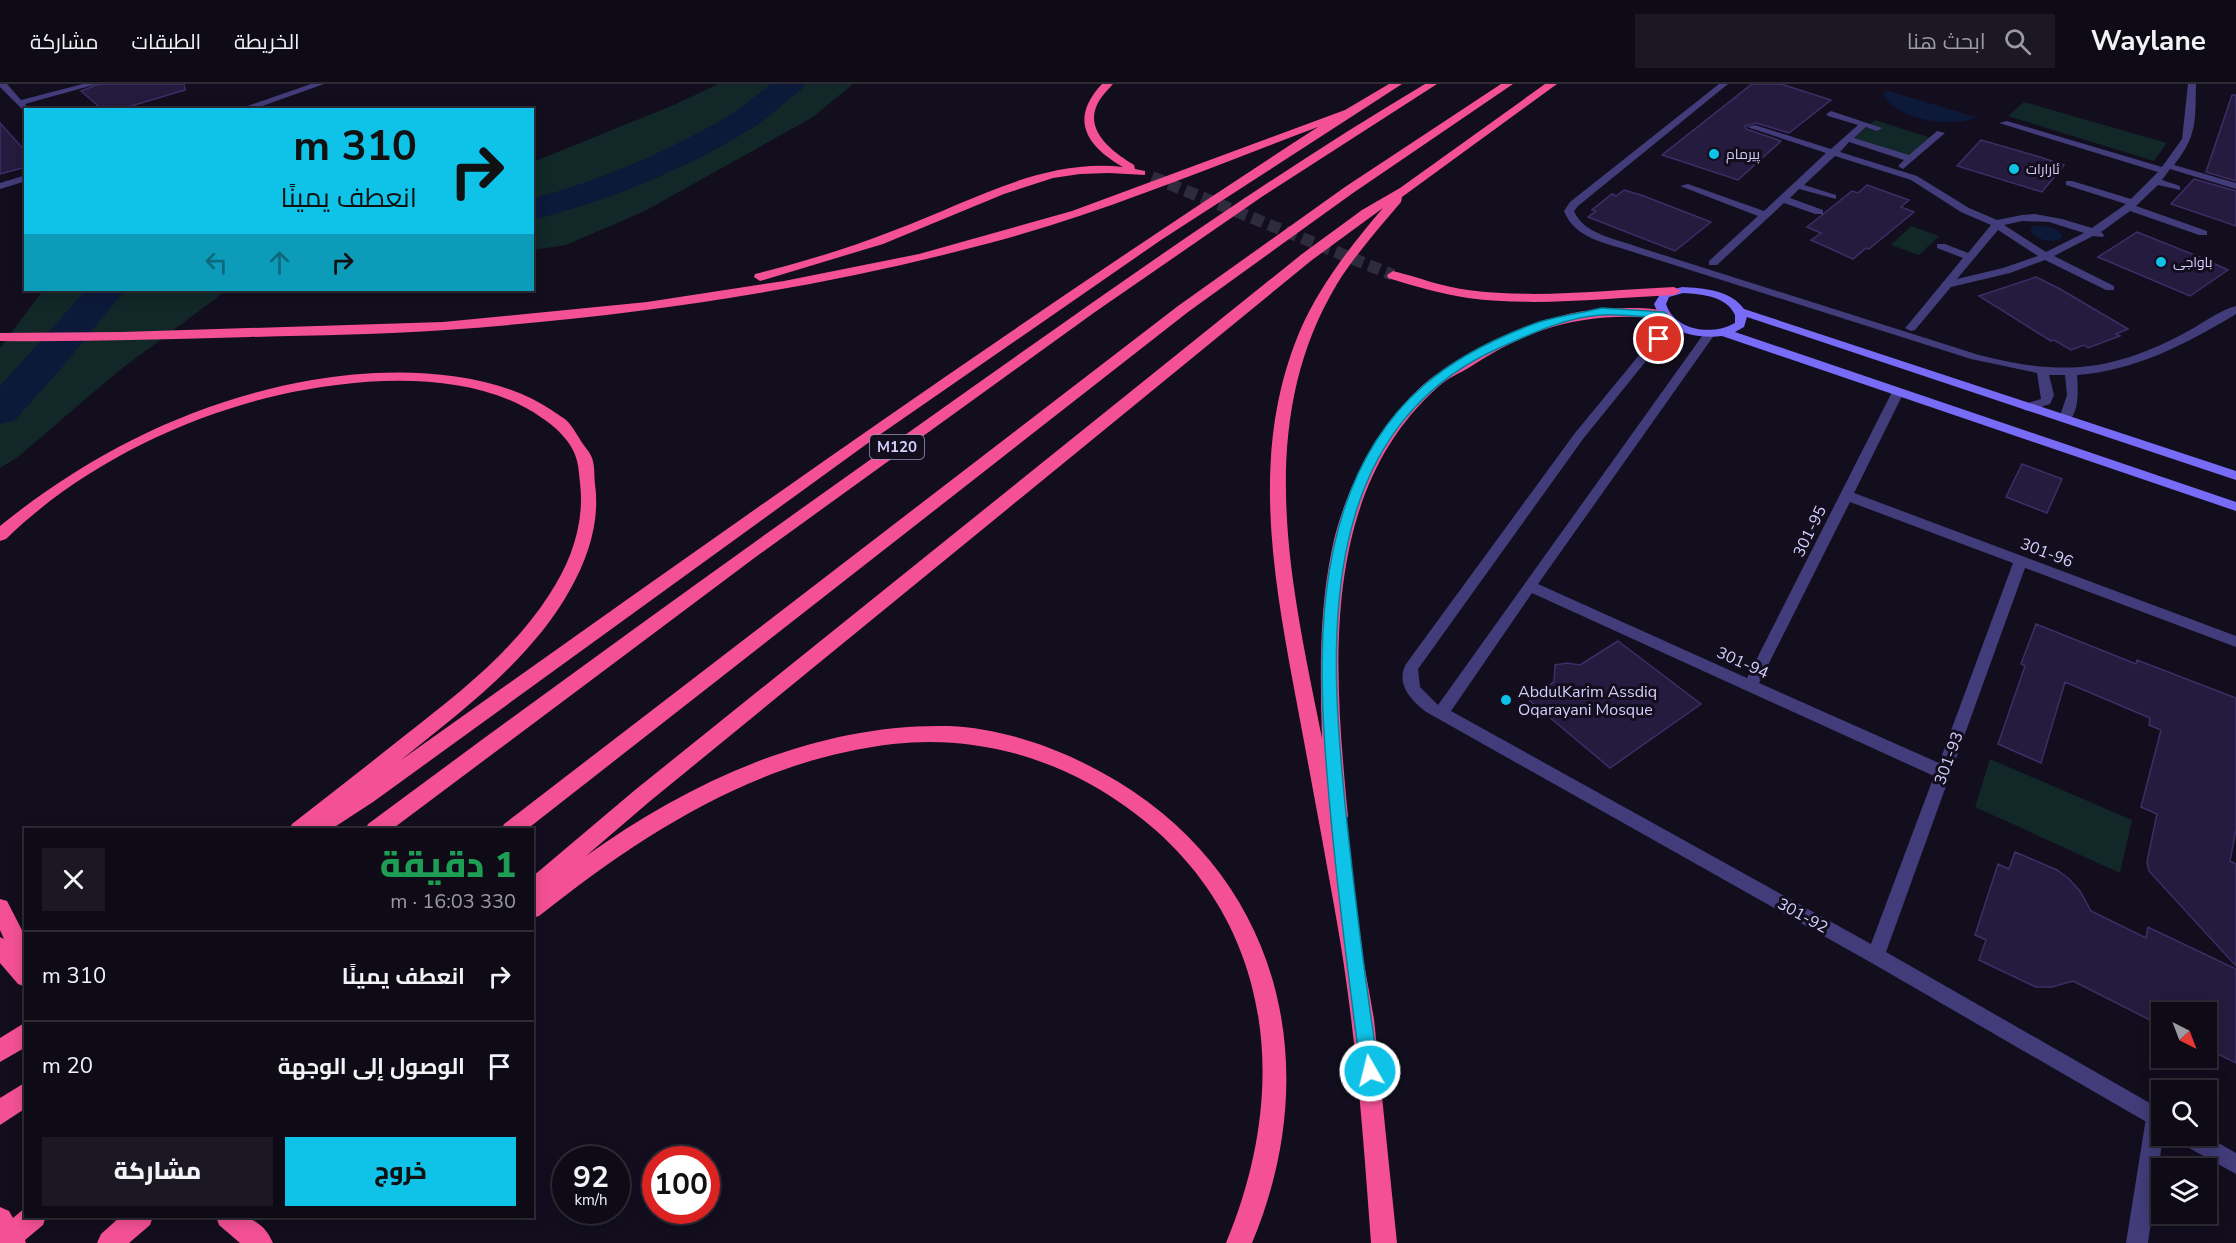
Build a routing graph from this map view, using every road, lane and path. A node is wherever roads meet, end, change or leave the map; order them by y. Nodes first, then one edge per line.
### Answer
1 (2, 84) edge
2 (93, 84) edge
3 (320, 84) edge
4 (1108, 84) edge
5 (1397, 84) edge
6 (1432, 84) edge
7 (1508, 84) edge
8 (1552, 84) edge
9 (1724, 84) edge
10 (2192, 84) edge
11 (22, 106) edge
12 (246, 108) edge
13 (1349, 112) junction
14 (1831, 114) dead end
15 (2004, 123) dead end
16 (1864, 124) junction
17 (1752, 127) dead end
18 (1877, 128) dead end
19 (1940, 133) dead end
20 (1848, 139) junction
21 (1833, 153) junction
22 (1911, 159) junction
23 (2167, 168) junction
24 (1896, 172) junction
25 (24, 179) edge
26 (2156, 181) junction
27 (2069, 183) dead end
28 (0, 186) edge
29 (1685, 186) dead end
30 (1798, 186) junction
31 (2236, 186) edge
32 (2177, 188) dead end
33 (1404, 191) junction
34 (1832, 197) dead end
35 (1784, 199) junction
36 (2131, 205) junction
37 (1819, 212) dead end
38 (1766, 215) junction
39 (1997, 225) junction
40 (2093, 232) junction
41 (2203, 233) dead end
42 (2104, 237) dead end
43 (1941, 246) dead end
44 (2045, 256) junction
45 (1970, 257) junction
46 (1713, 263) dead end
47 (2013, 269) junction
48 (1393, 274) tunnel mouth
49 (1990, 276) junction
50 (2026, 276) dead end
51 (2002, 283) dead end
52 (1945, 285) junction
53 (2110, 288) dead end
54 (1674, 291) junction
55 (635, 306) junction
56 (2236, 309) edge
57 (1740, 311) junction
58 (1668, 319) junction
59 (1911, 328) dead end
60 (1725, 333) junction
61 (1709, 334) junction
62 (0, 338) edge
63 (2042, 370) junction
64 (2071, 371) junction
65 (1898, 392) junction
66 (2028, 407) junction
67 (2065, 420) junction
68 (2236, 476) edge
69 (1845, 495) junction
70 (2236, 507) edge
71 (0, 536) edge
72 (2021, 561) junction
73 (1529, 586) junction
74 (2236, 642) edge
75 (1751, 685) junction
76 (1442, 713) junction
77 (1942, 772) junction
78 (302, 828) edge
79 (316, 828) edge
80 (378, 828) edge
81 (514, 828) edge
82 (534, 888) edge
83 (534, 907) edge
84 (0, 908) edge
85 (1352, 946) junction
86 (0, 947) edge
87 (1876, 956) junction
88 (24, 958) edge
89 (24, 975) edge
90 (24, 1034) edge
91 (0, 1051) edge
92 (24, 1095) edge
93 (0, 1113) edge
94 (2151, 1114) edge
95 (2154, 1146) edge
96 (2204, 1146) edge
97 (2236, 1164) edge
98 (32, 1218) edge
99 (139, 1218) edge
100 (229, 1218) edge
101 (230, 1218) edge
102 (0, 1220) edge
103 (2, 1243) edge
104 (13, 1243) edge
105 (110, 1243) edge
106 (246, 1243) edge
107 (260, 1243) edge
108 (1239, 1243) edge
109 (1384, 1243) edge
110 (2137, 1243) edge

1 - 11 street
2 - 11 street
3 - 12 street
4 - 55 highway
5 - 13 highway
6 - 80 highway, M120
7 - 81 highway
8 - 33 highway
9 - 63 street
10 - 23 street
13 - 55 highway
13 - 79 highway
14 - 16 street
15 - 23 street
16 - 18 street
16 - 20 street
17 - 21 street
19 - 22 street
20 - 21 street
20 - 22 street
21 - 24 street
21 - 30 street
22 - 24 street
23 - 26 street
23 - 31 street
24 - 39 street
25 - 28 street
26 - 32 street
26 - 36 street
27 - 36 street
29 - 38 street
30 - 34 street
30 - 35 street
33 - 82 highway
33 - 85 highway
35 - 37 street
35 - 38 street
36 - 40 street
36 - 41 street
38 - 46 street
39 - 40 street
39 - 44 street
39 - 45 street
40 - 42 street
40 - 44 street
43 - 45 street
44 - 47 street
44 - 53 street
45 - 52 street
47 - 49 street
47 - 50 street
48 - 54 highway
49 - 51 street
49 - 52 street
52 - 59 street
54 - 57 main road
54 - 58 main road
55 - 62 highway
56 - 64 street
57 - 60 main road
57 - 66 main road
58 - 61 main road
58 - 76 street, 301-92
58 - 85 highway
60 - 61 main road
60 - 65 main road
61 - 73 street
63 - 64 street
63 - 66 street
64 - 67 street
65 - 69 street, 301-95
65 - 70 main road
66 - 67 main road
67 - 68 main road
69 - 72 street, 301-96
69 - 75 street, 301-95
71 - 78 highway
72 - 74 street, 301-96
72 - 77 street, 301-93
73 - 75 street, 301-94
73 - 76 street
75 - 77 street, 301-94
76 - 87 street, 301-92
77 - 87 street, 301-93
83 - 108 highway
84 - 88 highway
85 - 109 highway
86 - 89 highway
87 - 94 street, 301-92
90 - 91 highway
92 - 93 highway
95 - 110 street
96 - 97 street
98 - 103 highway
99 - 105 highway
100 - 106 highway
101 - 107 highway
102 - 104 highway

